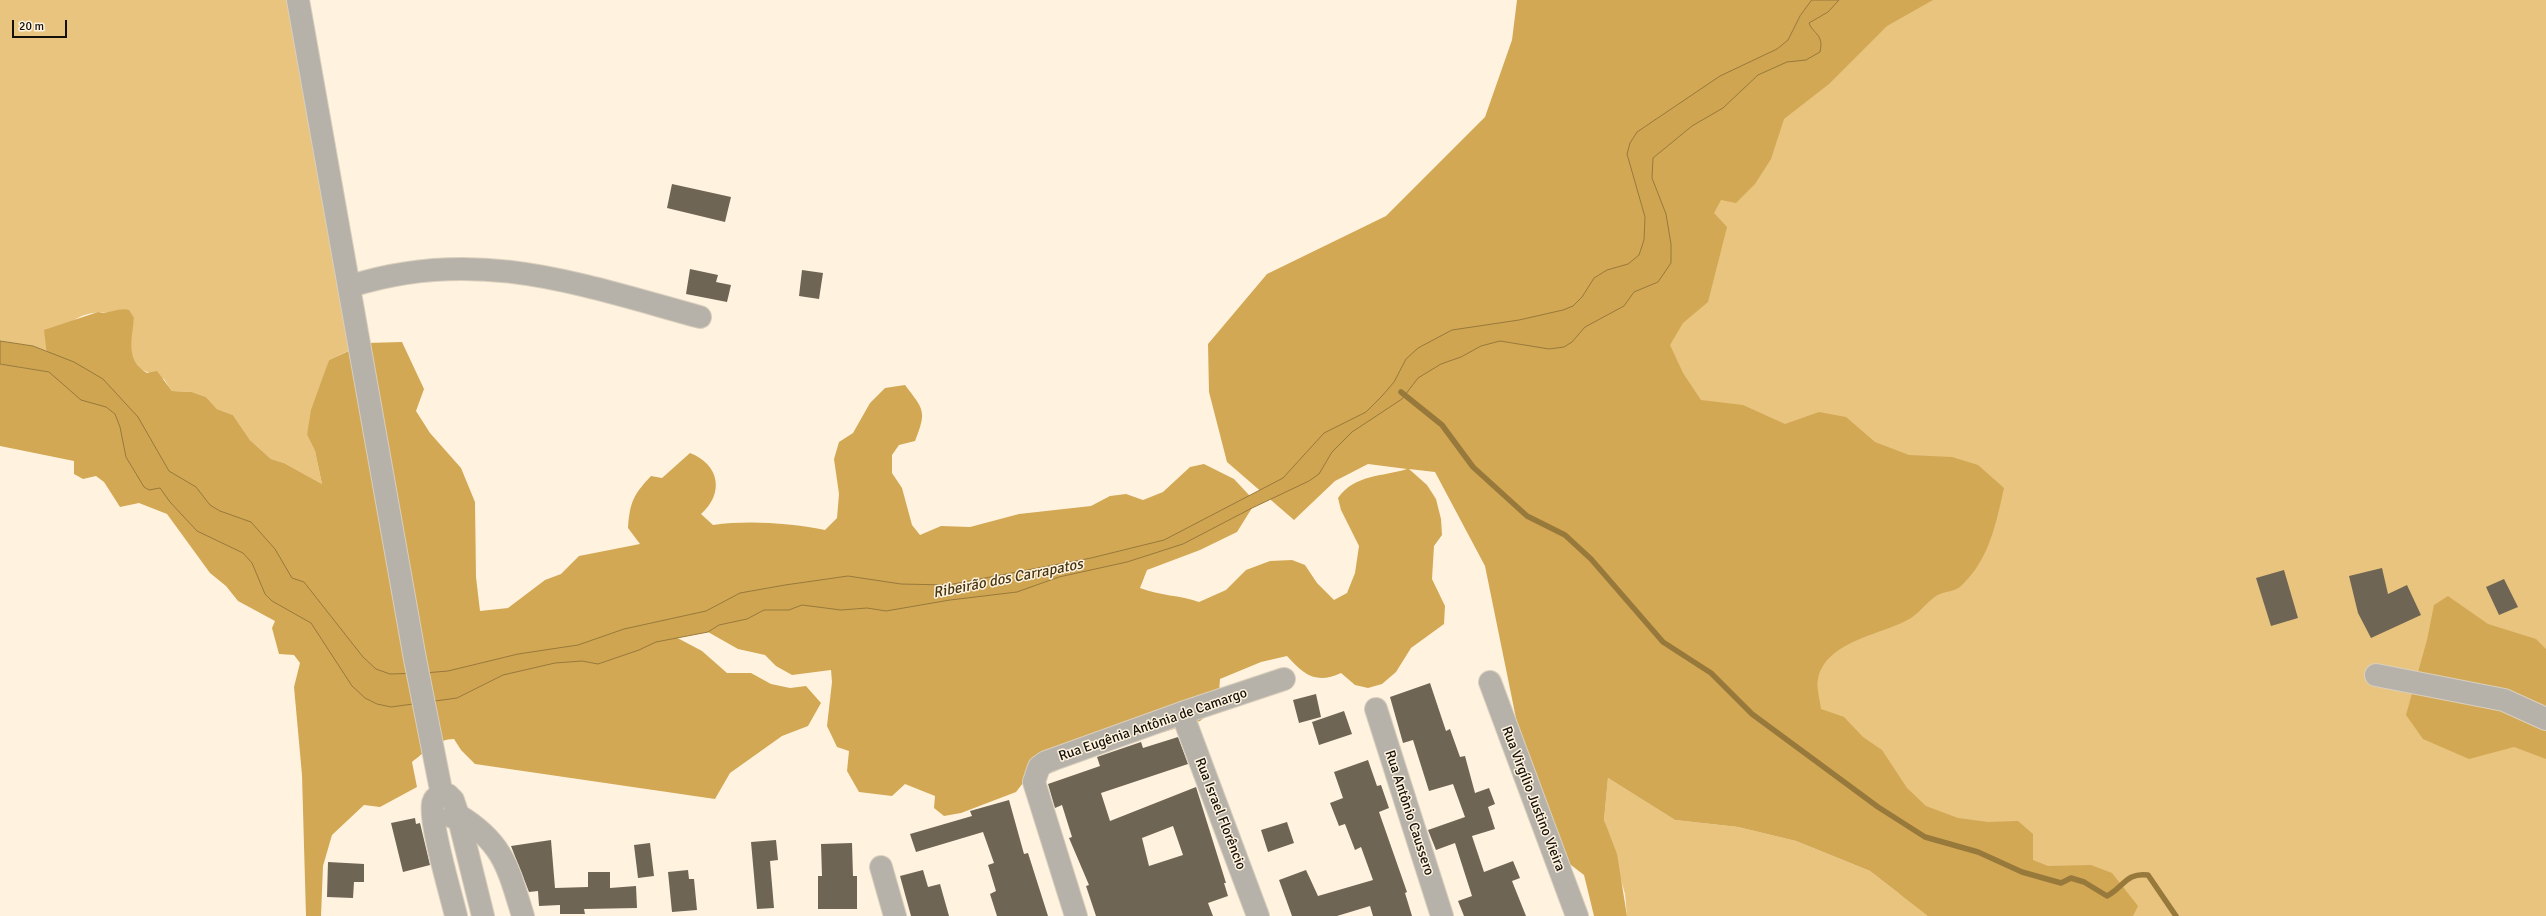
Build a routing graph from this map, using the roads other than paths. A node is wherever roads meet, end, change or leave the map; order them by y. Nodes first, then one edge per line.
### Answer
1 (298, 0) edge
2 (350, 286) junction
3 (700, 317) dead end
4 (2376, 675) dead end
5 (1284, 679) dead end
6 (1490, 682) dead end
7 (1376, 709) dead end
8 (1182, 712) junction
9 (2546, 719) edge
10 (442, 794) junction
11 (458, 816) junction
12 (435, 821) junction
13 (881, 867) dead end
14 (456, 916) edge
15 (483, 916) edge
16 (523, 916) edge
17 (895, 916) edge
18 (1076, 916) edge
19 (1258, 916) edge
20 (1442, 916) edge
21 (1577, 916) edge

1 - 2 street
2 - 3 street
2 - 10 street
4 - 9 street
5 - 8 street, Rua Eugênia Antônia de Camargo
6 - 21 street, Rua Virgílio Justino Vieira
7 - 20 street, Rua Antônio Caussero
8 - 18 street, Rua Eugênia Antônia de Camargo
8 - 19 street, Rua Israel Florêncio
10 - 11 street
10 - 12 street
11 - 12 street
11 - 15 street
11 - 16 street
12 - 14 street
13 - 17 street

